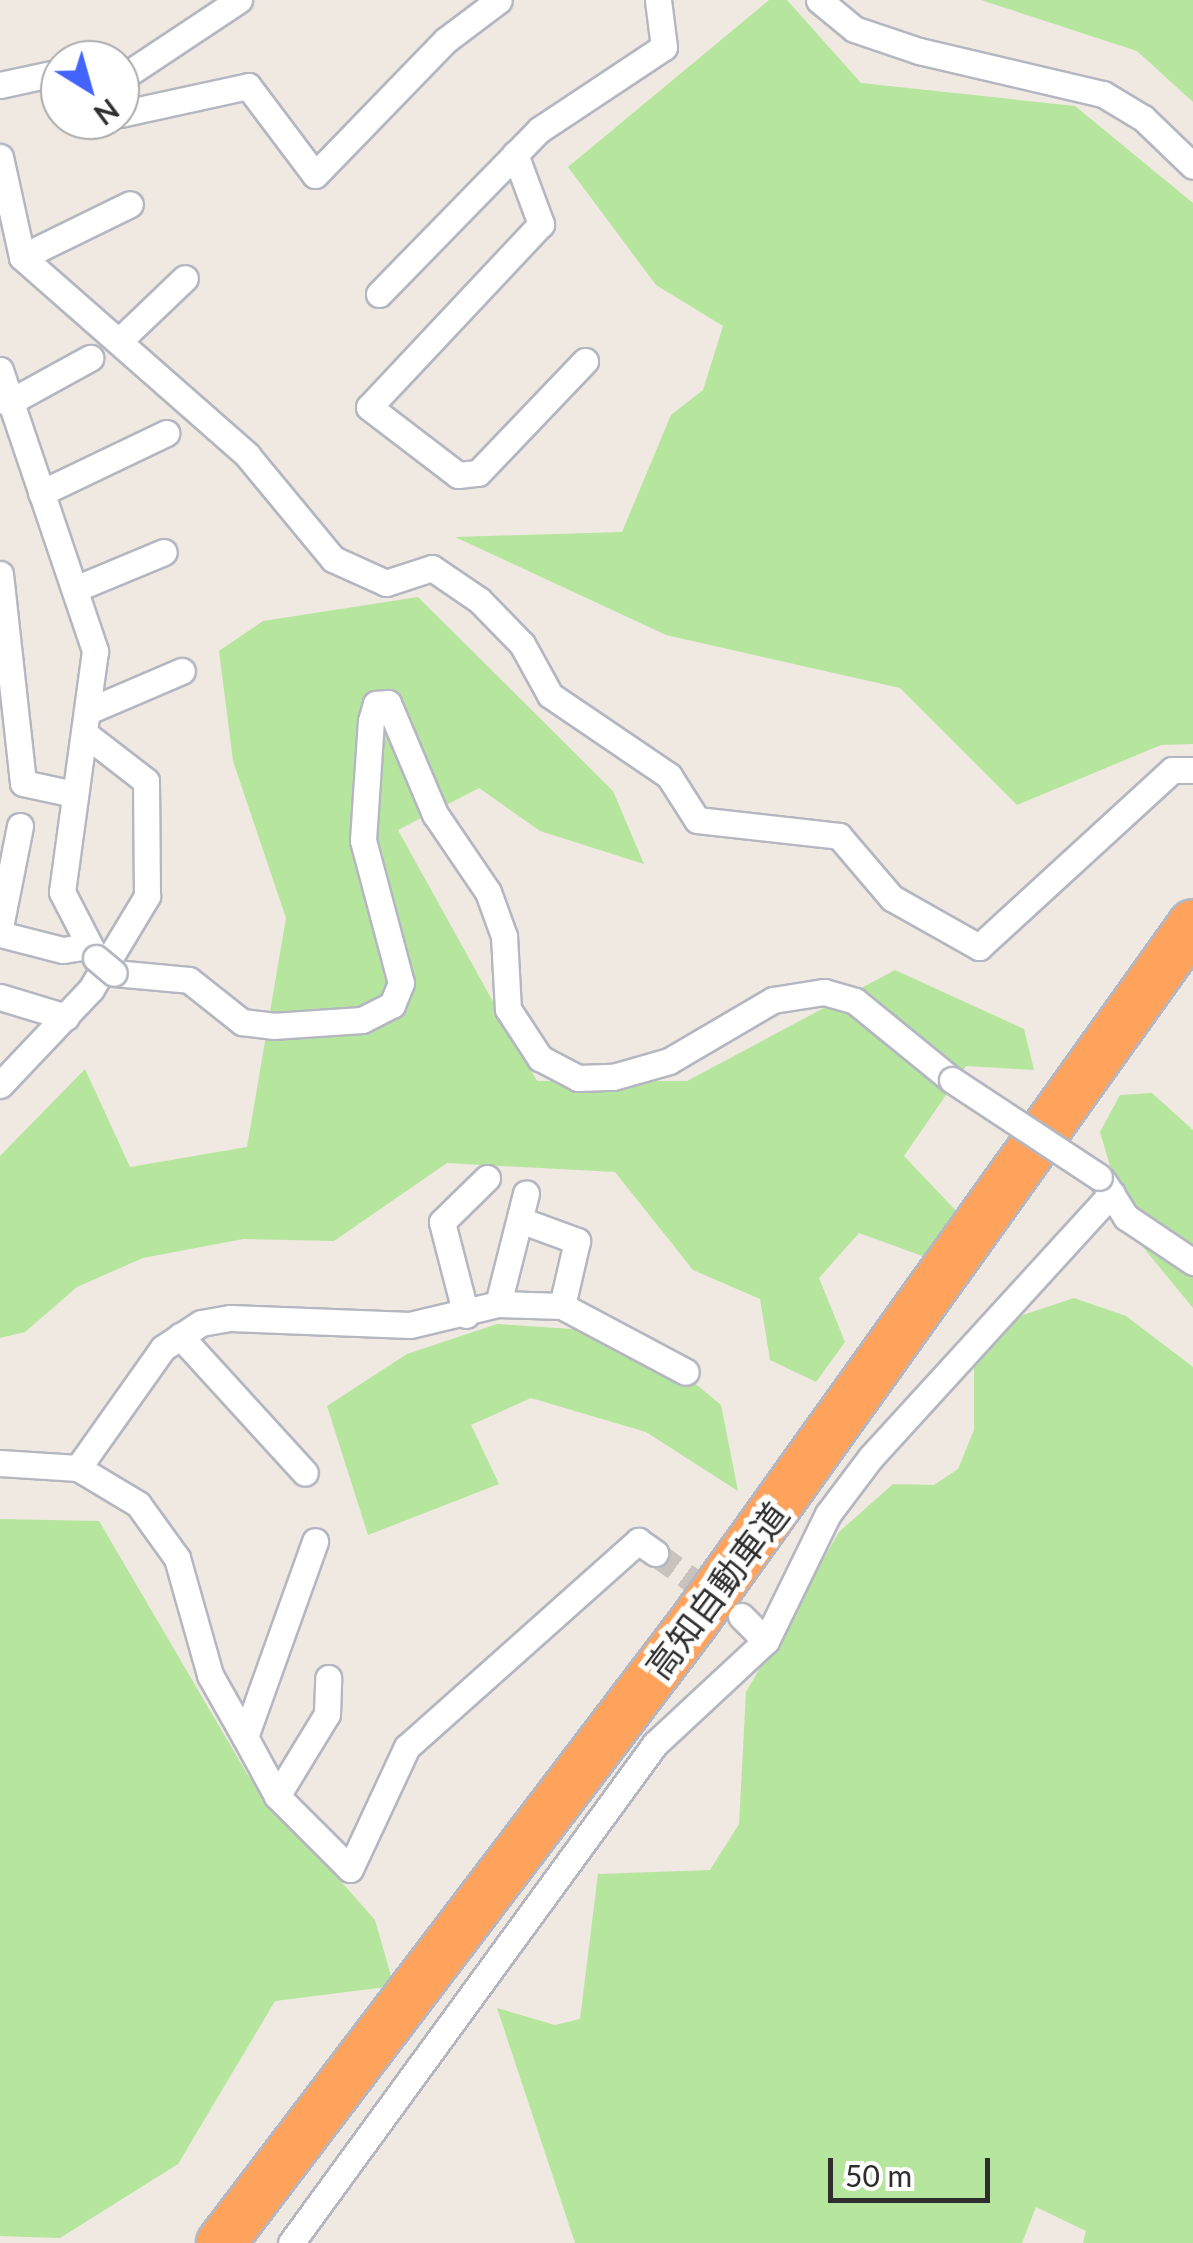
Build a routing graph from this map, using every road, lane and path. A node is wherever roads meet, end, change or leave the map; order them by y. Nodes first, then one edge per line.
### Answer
1 (240, 0) edge
2 (498, 0) edge
3 (658, 0) edge
4 (819, 0) edge
5 (140, 66) edge
6 (40, 76) edge
7 (0, 85) edge
8 (140, 110) edge
9 (516, 154) junction
10 (0, 157) edge
11 (1193, 166) edge
12 (130, 204) dead end
13 (22, 257) junction
14 (184, 278) dead end
15 (379, 294) dead end
16 (119, 341) junction
17 (90, 358) dead end
18 (585, 361) dead end
19 (0, 370) edge
20 (8, 403) junction
21 (166, 433) dead end
22 (41, 494) junction
23 (164, 552) dead end
24 (0, 574) edge
25 (76, 589) junction
26 (182, 671) dead end
27 (88, 724) junction
28 (1193, 770) edge
29 (12, 784) edge
30 (74, 794) junction
31 (20, 826) dead end
32 (1193, 924) edge
33 (0, 931) edge
34 (1193, 954) edge
35 (99, 959) junction
36 (0, 997) edge
37 (66, 1017) junction
38 (0, 1085) edge
39 (488, 1178) dead end
40 (1106, 1185) junction
41 (526, 1193) dead end
42 (520, 1220) junction
43 (1193, 1262) edge
44 (498, 1304) junction
45 (562, 1306) junction
46 (466, 1315) junction
47 (180, 1336) junction
48 (686, 1372) dead end
49 (0, 1463) edge
50 (78, 1468) junction
51 (305, 1474) dead end
52 (316, 1541) dead end
53 (656, 1553) dead end
54 (741, 1616) tunnel mouth
55 (766, 1641) junction
56 (328, 1678) dead end
57 (245, 1737) junction
58 (278, 1796) junction
59 (221, 2243) edge
60 (246, 2243) edge
61 (291, 2243) edge

1 - 5 street
2 - 8 street
3 - 9 street
4 - 11 street
6 - 7 street
9 - 15 street
9 - 18 street
10 - 13 street
12 - 13 street
13 - 16 street
14 - 16 street
16 - 28 street
17 - 20 street
19 - 20 street
20 - 22 street
21 - 22 street
22 - 25 street
23 - 25 street
24 - 29 street
25 - 27 street
26 - 27 street
27 - 30 street
27 - 37 street
29 - 30 street
30 - 35 street
31 - 33 street
32 - 59 highway, 高知自動車道
33 - 35 street
34 - 60 highway, 高知自動車道
35 - 40 street, bridge
36 - 37 street
37 - 38 street
39 - 46 street
40 - 43 street
40 - 55 street
41 - 42 street
42 - 44 street
42 - 45 street
44 - 45 street
44 - 46 street
45 - 48 street
46 - 47 street
47 - 50 street
47 - 51 street
49 - 50 street
50 - 57 street
52 - 57 street
53 - 58 street
54 - 55 street
55 - 61 street
56 - 58 street
57 - 58 street

